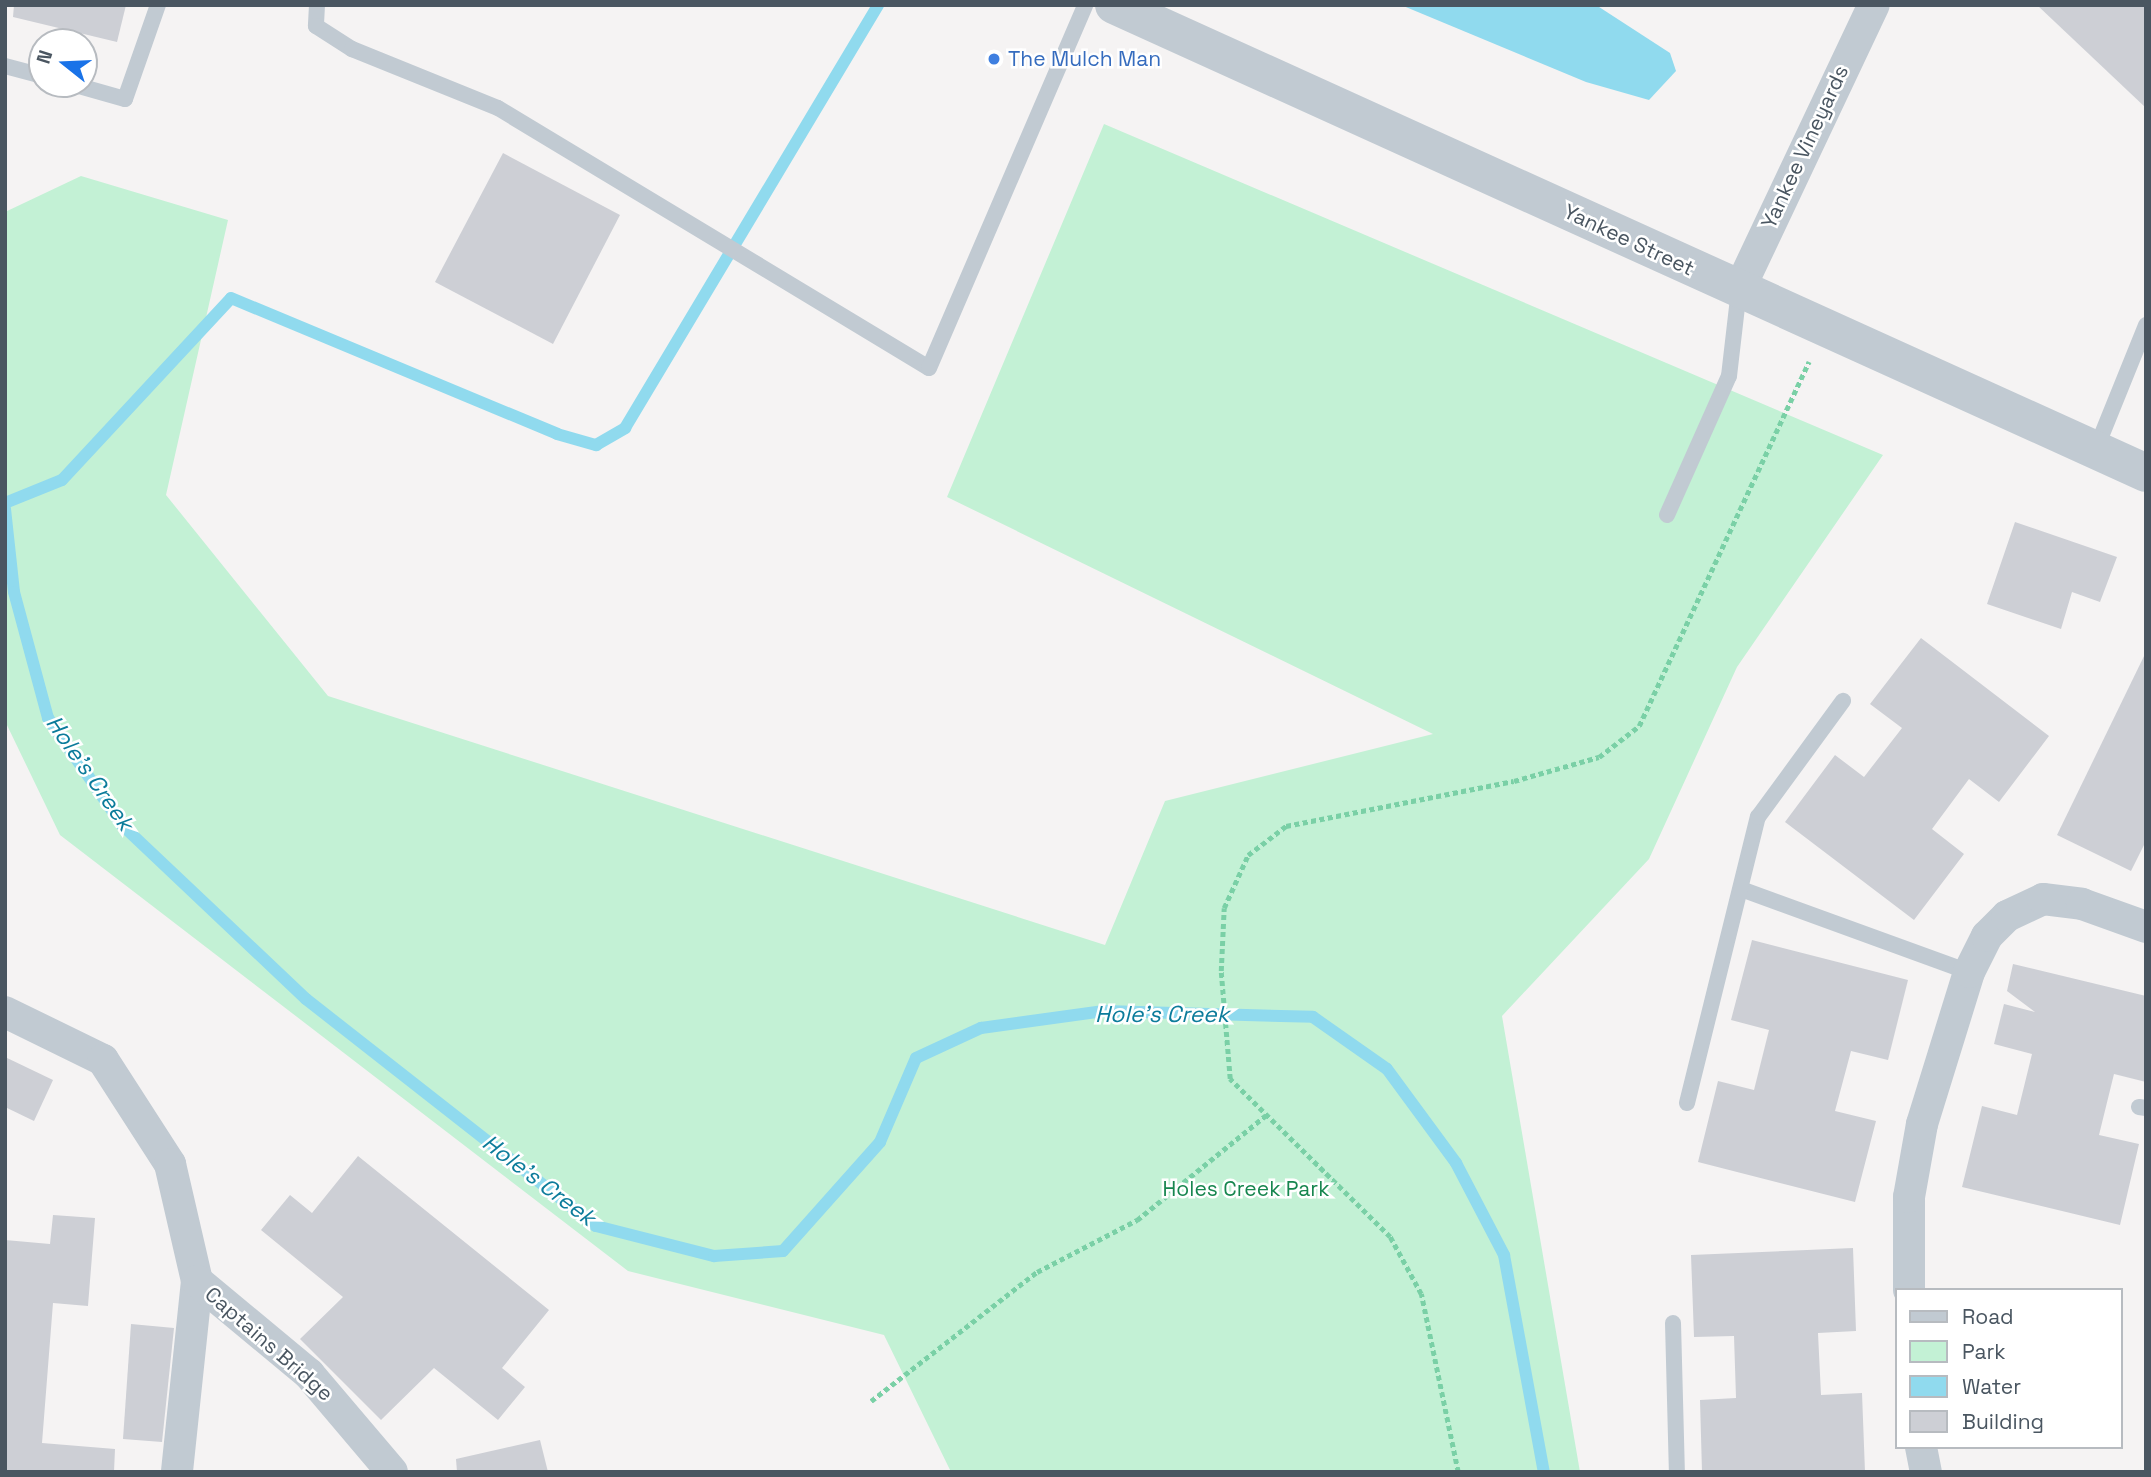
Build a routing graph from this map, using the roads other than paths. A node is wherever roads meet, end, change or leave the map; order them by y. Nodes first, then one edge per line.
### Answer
1 (158, 5) edge
2 (317, 5) edge
3 (1085, 5) edge
4 (1114, 5) edge
5 (1874, 5) edge
6 (5, 66) edge
7 (28, 72) edge
8 (98, 91) edge
9 (1739, 290) junction
10 (2146, 325) edge
11 (2096, 449) junction
12 (2146, 472) edge
13 (1667, 515) dead end
14 (1843, 701) dead end
15 (1741, 889) junction
16 (2146, 927) edge
17 (1969, 972) junction
18 (5, 1012) edge
19 (1687, 1103) dead end
20 (197, 1281) junction
21 (1909, 1288) edge
22 (1673, 1323) dead end
23 (1922, 1449) edge
24 (177, 1472) edge
25 (392, 1472) edge
26 (1676, 1472) edge
27 (1926, 1472) edge

1 - 8 lane
2 - 3 lane
4 - 9 street, Yankee Street
5 - 9 street, Yankee Vineyards
6 - 7 lane
9 - 11 street, Yankee Street
9 - 13 lane
10 - 11 lane
11 - 12 street, Yankee Street
14 - 15 lane
15 - 17 lane
15 - 19 lane
16 - 17 street
17 - 21 street
18 - 20 street, Captains Bridge
20 - 24 street, Captains Bridge
20 - 25 street, Captains Bridge
22 - 26 lane
23 - 27 street

